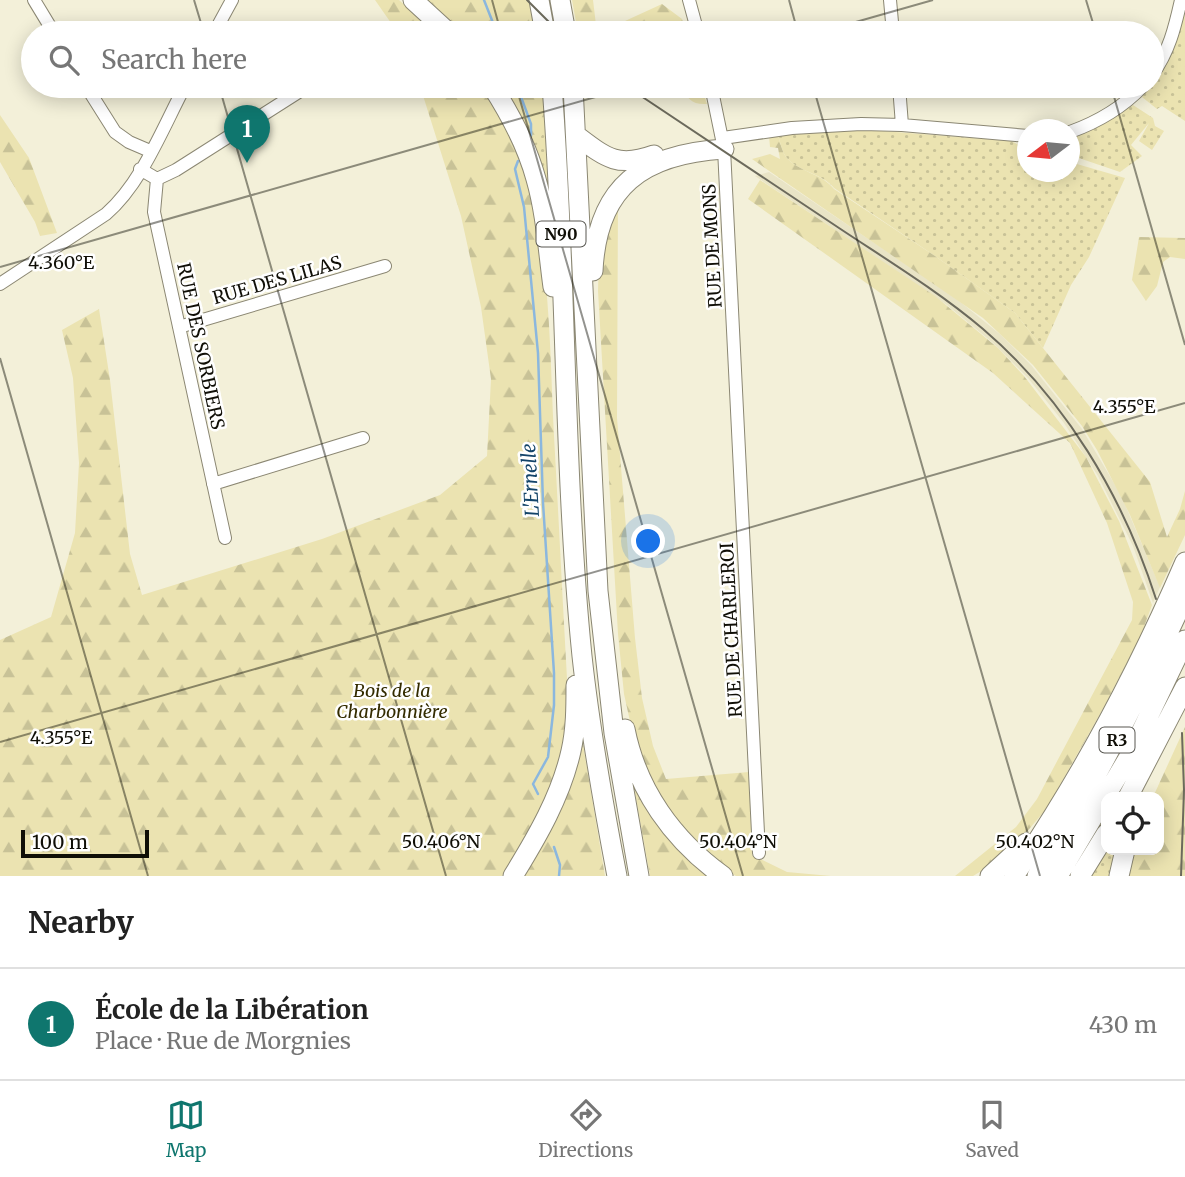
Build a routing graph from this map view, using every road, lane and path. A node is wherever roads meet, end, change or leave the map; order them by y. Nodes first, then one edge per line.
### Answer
1 (34, 0) edge
2 (232, 0) edge
3 (413, 0) edge
4 (539, 0) edge
5 (561, 0) edge
6 (689, 0) edge
7 (890, 0) edge
8 (1181, 0) edge
9 (47, 21) edge
10 (221, 21) edge
11 (436, 21) edge
12 (543, 21) edge
13 (564, 21) edge
14 (695, 21) edge
15 (892, 21) edge
16 (1164, 57) edge
17 (94, 98) edge
18 (179, 98) edge
19 (289, 98) edge
20 (500, 98) edge
21 (553, 98) edge
22 (574, 98) edge
23 (714, 98) edge
24 (900, 98) edge
25 (1129, 98) edge
26 (902, 125) junction
27 (1080, 128) edge
28 (1017, 135) edge
29 (577, 136) junction
30 (723, 143) junction
31 (150, 151) junction
32 (141, 169) junction
33 (157, 179) junction
34 (385, 267) dead end
35 (0, 284) edge
36 (584, 306) junction
37 (179, 327) junction
38 (566, 383) junction
39 (737, 405) joint
40 (363, 438) dead end
41 (214, 484) junction
42 (225, 538) dead end
43 (1185, 562) edge
44 (1185, 596) edge
45 (1185, 640) edge
46 (582, 657) junction
47 (606, 669) junction
48 (1185, 687) edge
49 (1185, 696) edge
50 (1131, 792) edge
51 (1144, 792) edge
52 (1049, 820) junction
53 (1101, 842) edge
54 (759, 853) dead end
55 (1124, 855) edge
56 (513, 876) edge
57 (617, 876) edge
58 (639, 876) edge
59 (723, 876) edge
60 (990, 876) edge
61 (1014, 876) edge
62 (1037, 876) edge
63 (1058, 876) edge
64 (1080, 876) edge
65 (1119, 876) edge

1 - 9 street
2 - 10 street
3 - 11 highway
4 - 12 highway
5 - 13 highway
6 - 14 street
7 - 15 street
8 - 16 street
17 - 31 street
18 - 31 street
19 - 33 street
20 - 38 highway
21 - 38 highway, N90
22 - 29 highway, N90
23 - 30 street, RUE DE MONS
24 - 26 street
25 - 27 street
26 - 28 street
26 - 30 street
29 - 30 highway
29 - 36 highway, N90
30 - 36 highway
30 - 39 street, RUE DE MONS
31 - 32 street
32 - 33 street
32 - 35 street
33 - 37 street, RUE DES SORBIERS
34 - 37 street, RUE DES LILAS
36 - 47 highway, N90
37 - 41 street, RUE DES SORBIERS
38 - 46 highway, N90
39 - 54 street, RUE DE CHARLEROI
40 - 41 street
41 - 42 street, RUE DES SORBIERS
43 - 52 highway
44 - 62 highway, R3
45 - 63 highway, R3
46 - 56 highway
46 - 57 highway, N90
47 - 58 highway, N90
47 - 59 highway
48 - 50 highway
49 - 51 highway
52 - 60 highway
52 - 61 highway
53 - 64 highway
55 - 65 highway

